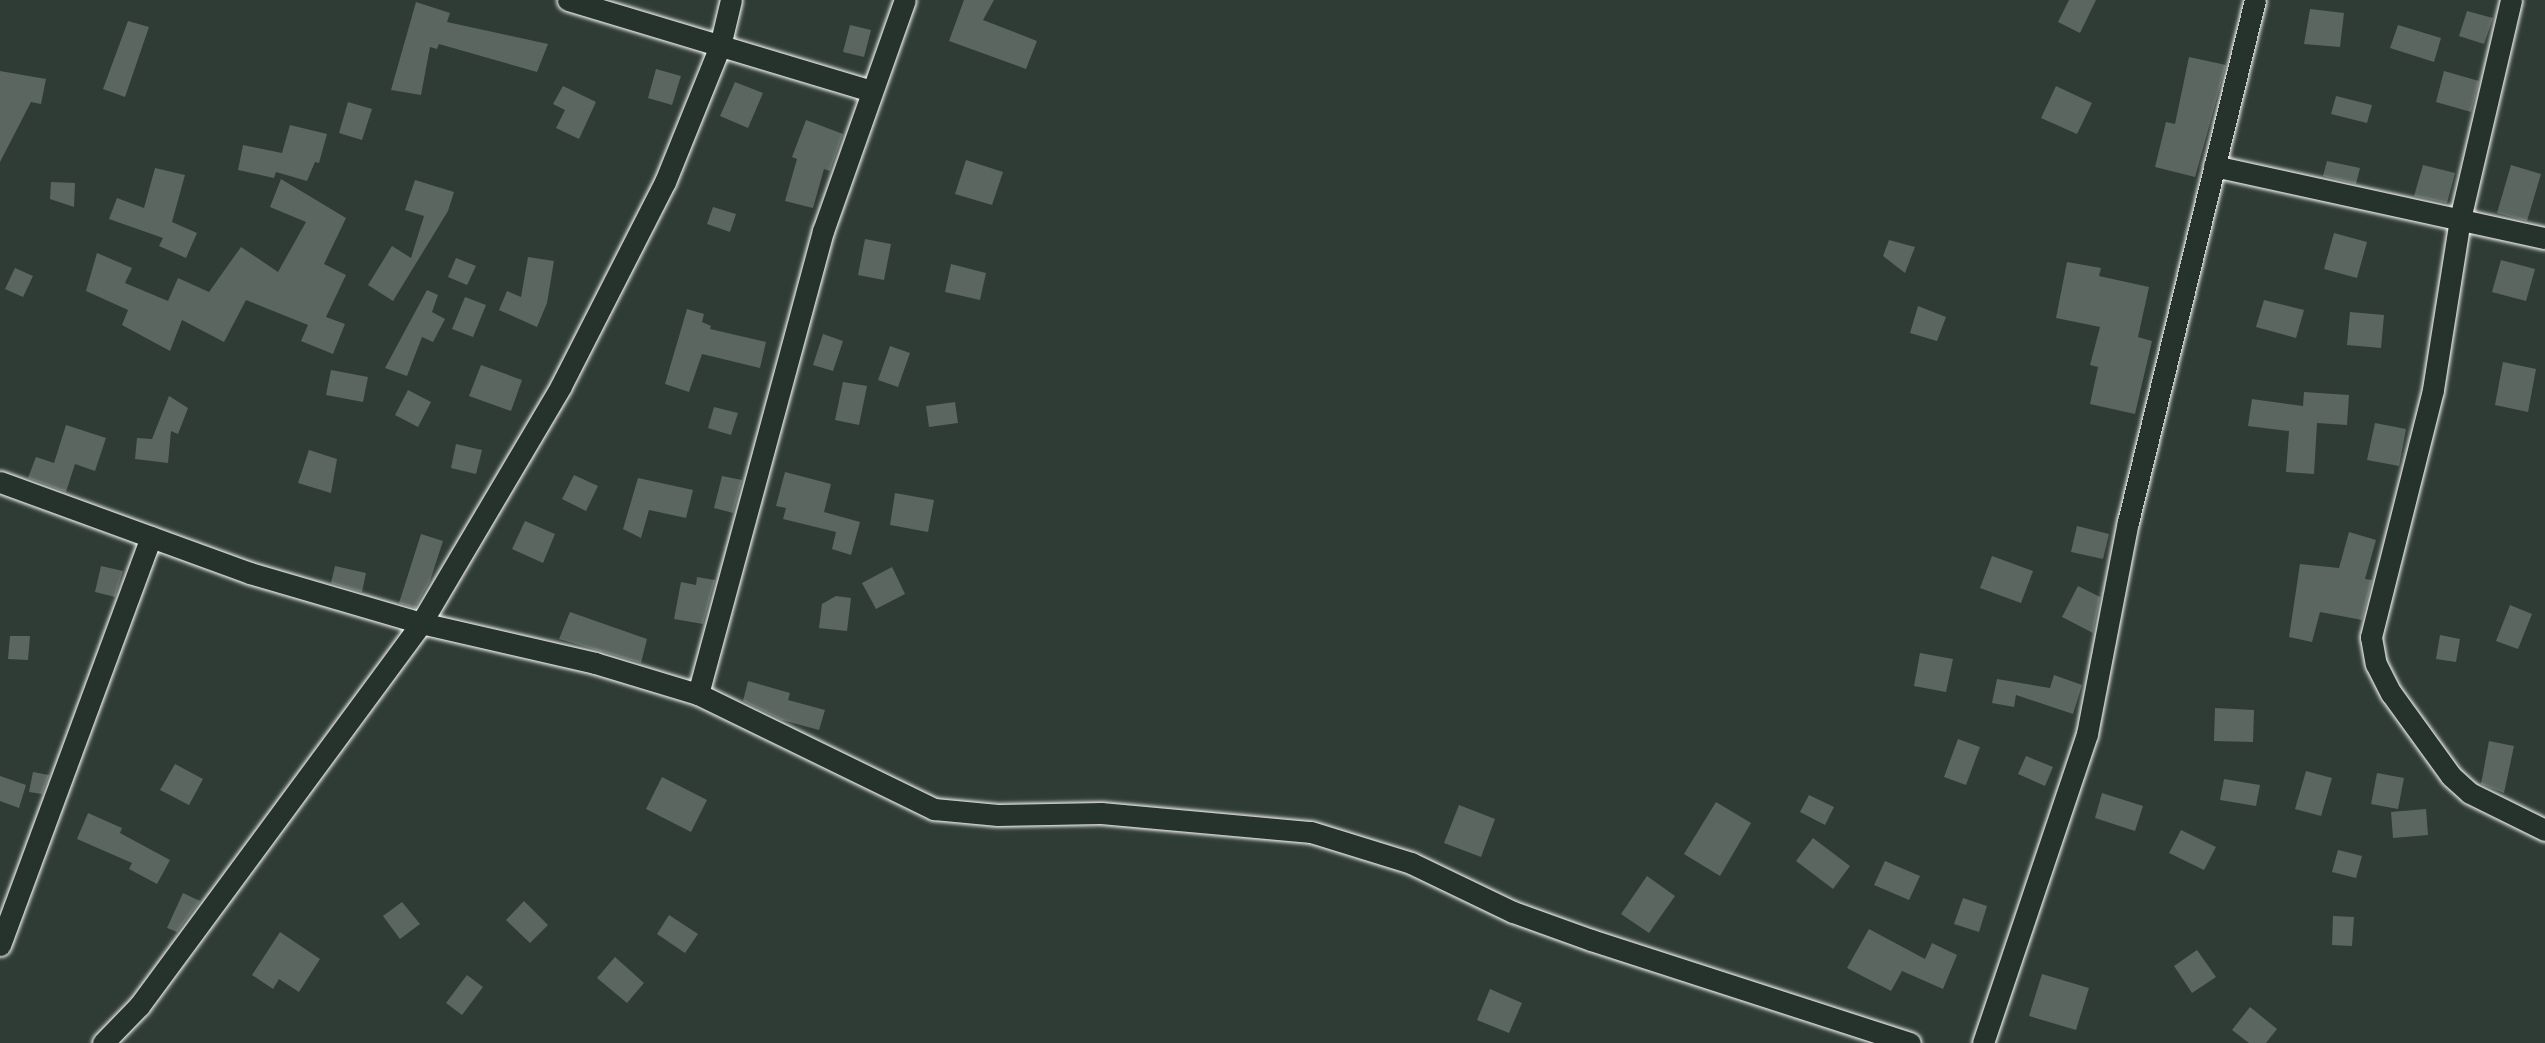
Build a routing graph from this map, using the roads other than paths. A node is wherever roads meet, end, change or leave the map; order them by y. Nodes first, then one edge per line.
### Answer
1 (568, 0) edge
2 (731, 0) edge
3 (905, 0) edge
4 (2255, 0) edge
5 (2511, 0) edge
6 (606, 5) edge
7 (720, 46) junction
8 (872, 92) junction
9 (2214, 166) junction
10 (2460, 219) junction
11 (2545, 238) edge
12 (0, 482) edge
13 (151, 537) junction
14 (421, 623) junction
15 (698, 694) junction
16 (2545, 830) edge
17 (0, 945) edge
18 (103, 1043) edge
19 (1910, 1043) edge
20 (1983, 1043) edge

1 - 6 street
2 - 7 street
3 - 8 street
4 - 9 street
5 - 10 street
6 - 7 street
7 - 8 street
7 - 14 street
8 - 15 street
9 - 10 street
9 - 20 street
10 - 11 street
10 - 16 street
12 - 13 street
13 - 14 street
13 - 17 street
14 - 15 street
14 - 18 street
15 - 19 street

